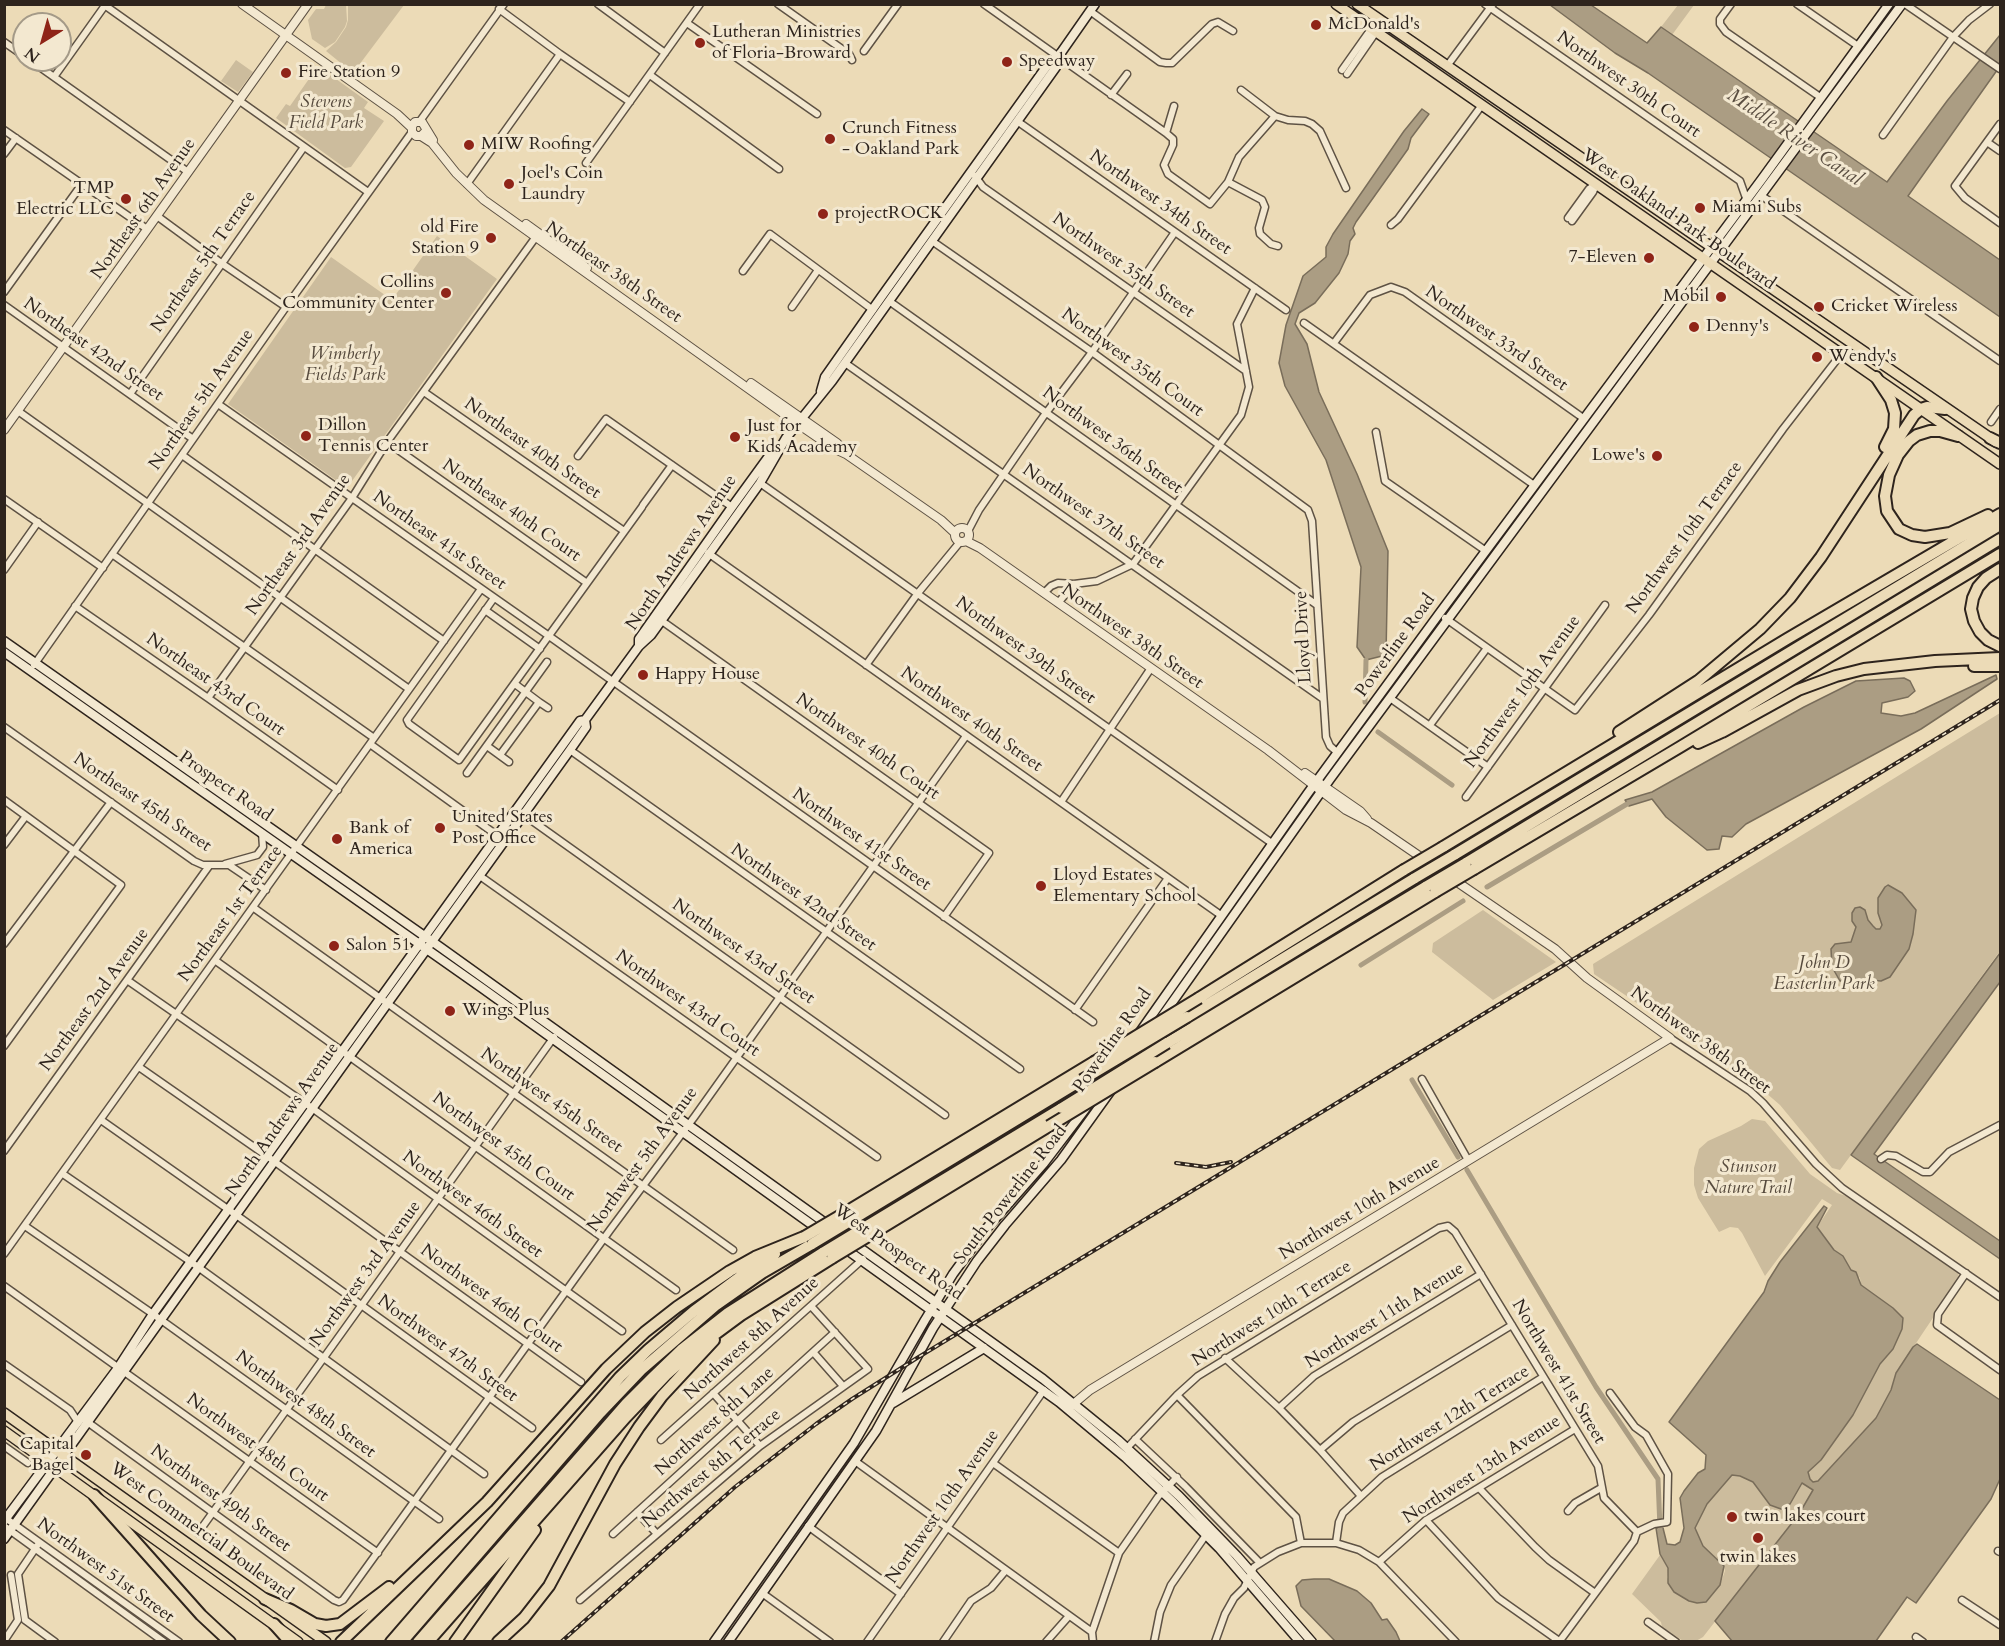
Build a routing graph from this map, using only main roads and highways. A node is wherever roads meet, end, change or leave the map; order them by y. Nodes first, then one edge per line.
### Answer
1 (1336, 4) edge
2 (1357, 4) edge
3 (1888, 4) edge
4 (1904, 4) edge
5 (1093, 8) edge
6 (1404, 52) junction
7 (1058, 57) junction
8 (1447, 66) junction
9 (1820, 97) junction
10 (1482, 105) junction
11 (1524, 120) junction
12 (1813, 126) junction
13 (971, 179) junction
14 (1761, 179) junction
15 (1612, 180) junction
16 (1592, 181) junction
17 (1762, 196) junction
18 (1710, 247) junction
19 (1719, 254) junction
20 (1703, 257) junction
21 (1712, 264) junction
22 (887, 290) junction
23 (889, 301) junction
24 (873, 310) junction
25 (873, 324) junction
26 (1863, 352) junction
27 (1842, 353) junction
28 (1621, 368) junction
29 (1876, 377) junction
30 (1613, 378) junction
31 (1623, 384) junction
32 (820, 394) junction
33 (1608, 405) junction
34 (1921, 409) junction
35 (1946, 409) junction
36 (1958, 436) junction
37 (1997, 442) edge
38 (776, 453) junction
39 (2001, 464) edge
40 (1546, 468) junction
41 (1534, 485) junction
42 (1545, 491) junction
43 (1862, 492) junction
44 (1531, 509) junction
45 (2001, 512) edge
46 (2001, 525) edge
47 (2001, 539) edge
48 (706, 551) junction
49 (2001, 554) edge
50 (2001, 569) edge
51 (4, 640) edge
52 (639, 646) junction
53 (2001, 646) edge
54 (4, 652) edge
55 (1831, 656) junction
56 (2001, 658) edge
57 (33, 666) junction
58 (1893, 666) junction
59 (2001, 666) edge
60 (1757, 686) junction
61 (1678, 704) junction
62 (585, 720) junction
63 (164, 758) junction
64 (1587, 760) junction
65 (1611, 760) junction
66 (1654, 762) junction
67 (1319, 786) junction
68 (522, 803) junction
69 (524, 815) junction
70 (295, 851) junction
71 (1470, 866) junction
72 (1431, 889) junction
73 (1239, 892) junction
74 (1236, 913) junction
75 (1222, 916) junction
76 (1216, 940) junction
77 (426, 943) junction
78 (1207, 954) joint
79 (1077, 1120) junction
80 (685, 1128) junction
81 (1068, 1151) junction
82 (1019, 1191) joint
83 (847, 1218) junction
84 (866, 1232) junction
85 (808, 1240) junction
86 (828, 1255) junction
87 (195, 1265) junction
88 (934, 1305) junction
89 (946, 1308) junction
90 (941, 1316) junction
91 (725, 1326) junction
92 (984, 1348) junction
93 (121, 1370) junction
94 (892, 1403) junction
95 (1071, 1406) junction
96 (4, 1413) edge
97 (4, 1431) edge
98 (61, 1451) junction
99 (52, 1465) junction
100 (1165, 1489) junction
101 (562, 1490) junction
102 (94, 1495) junction
103 (807, 1511) junction
104 (801, 1520) junction
105 (8, 1523) edge
106 (808, 1526) junction
107 (4, 1539) edge
108 (799, 1539) junction
109 (416, 1568) junction
110 (1249, 1577) junction
111 (266, 1599) junction
112 (274, 1624) junction
113 (721, 1632) junction
114 (231, 1641) edge
115 (290, 1641) edge
116 (298, 1641) edge
117 (326, 1641) edge
118 (341, 1641) edge
119 (391, 1641) edge
120 (402, 1641) edge
121 (418, 1641) edge
122 (428, 1641) edge
123 (455, 1641) edge
124 (498, 1641) edge
125 (714, 1641) edge
126 (728, 1641) edge
127 (1300, 1641) edge
128 (1312, 1641) edge

1 - 6 main road, West Oakland Park Boulevard
2 - 8 main road, West Oakland Park Boulevard
3 - 9 main road, Powerline Road
4 - 12 main road, Powerline Road
5 - 7 main road, North Andrews Avenue
6 - 8 main road
6 - 10 main road, West Oakland Park Boulevard
7 - 13 main road, North Andrews Avenue
7 - 13 main road, North Andrews Avenue
8 - 11 main road, West Oakland Park Boulevard
9 - 12 main road
9 - 14 main road, Powerline Road
10 - 11 main road
10 - 16 main road, West Oakland Park Boulevard
11 - 15 main road, West Oakland Park Boulevard
12 - 17 main road, Powerline Road
13 - 22 main road, North Andrews Avenue
13 - 23 main road, North Andrews Avenue
14 - 17 main road
14 - 18 main road, Powerline Road
15 - 16 main road
15 - 18 main road, West Oakland Park Boulevard
16 - 20 main road, West Oakland Park Boulevard
17 - 19 main road, Powerline Road
18 - 19 main road, West Oakland Park Boulevard
18 - 20 main road, Powerline Road
19 - 21 main road, Powerline Road
19 - 26 main road, West Oakland Park Boulevard
20 - 21 main road, West Oakland Park Boulevard
20 - 28 main road, Powerline Road
21 - 27 main road, West Oakland Park Boulevard
21 - 31 main road, Powerline Road
22 - 23 main road
22 - 24 main road, North Andrews Avenue
23 - 25 main road, North Andrews Avenue
24 - 25 main road
24 - 32 main road, North Andrews Avenue
25 - 32 main road, North Andrews Avenue
26 - 27 main road
26 - 35 main road, West Oakland Park Boulevard
27 - 29 main road, West Oakland Park Boulevard
28 - 30 main road, Powerline Road
28 - 31 main road
29 - 34 main road, West Oakland Park Boulevard
29 - 43 highway
30 - 33 main road
30 - 40 main road, Powerline Road
31 - 33 main road, Powerline Road
32 - 38 main road, North Andrews Avenue
33 - 42 main road, Powerline Road
34 - 35 highway
34 - 36 main road, West Oakland Park Boulevard
34 - 43 highway
35 - 37 main road, West Oakland Park Boulevard
36 - 39 main road, West Oakland Park Boulevard
36 - 45 highway
38 - 48 main road, North Andrews Avenue
38 - 48 main road, North Andrews Avenue
40 - 41 main road, Powerline Road
40 - 42 main road
41 - 44 main road
41 - 67 main road, Powerline Road
42 - 44 main road, Powerline Road
43 - 64 highway
44 - 67 main road, Powerline Road
45 - 61 highway
46 - 65 highway
47 - 60 highway
48 - 52 main road, North Andrews Avenue
48 - 52 main road, North Andrews Avenue
49 - 55 highway
50 - 53 highway
51 - 57 main road, Prospect Road
52 - 62 main road, North Andrews Avenue
54 - 57 main road, Prospect Road
55 - 60 highway
55 - 66 highway
56 - 58 highway
57 - 63 main road, Prospect Road
58 - 59 highway
58 - 66 highway
60 - 71 highway
61 - 64 highway
61 - 65 highway
62 - 68 main road, North Andrews Avenue
62 - 69 main road, North Andrews Avenue
63 - 70 main road, Prospect Road
63 - 70 main road, Prospect Road
64 - 83 highway, bridge
65 - 83 highway, bridge
66 - 71 highway
67 - 73 main road, Powerline Road
67 - 74 main road, Powerline Road
68 - 69 main road
68 - 77 main road, North Andrews Avenue
69 - 77 main road, North Andrews Avenue
70 - 77 main road, Prospect Road
71 - 72 highway, bridge
72 - 84 highway, bridge
72 - 84 highway, bridge
73 - 74 main road
73 - 75 main road, Powerline Road
74 - 76 main road, Powerline Road
75 - 76 main road
75 - 79 main road, Powerline Road
76 - 78 main road, Powerline Road
77 - 80 main road, West Prospect Road
77 - 87 main road, North Andrews Avenue
78 - 81 main road, South Powerline Road
79 - 81 main road
79 - 82 main road, Powerline Road
80 - 88 main road, West Prospect Road
80 - 88 main road, West Prospect Road
81 - 89 main road, South Powerline Road
82 - 88 main road, South Powerline Road
83 - 85 highway, bridge
84 - 86 highway, bridge
85 - 109 highway
85 - 119 highway
85 - 120 highway
86 - 91 highway
86 - 121 highway
87 - 93 main road, North Andrews Avenue
87 - 93 main road, North Andrews Avenue
88 - 89 main road, West Prospect Road
88 - 90 main road, West Prospect Road
88 - 103 main road, South Powerline Road
89 - 90 main road, South Powerline Road
89 - 95 main road, West Prospect Road
90 - 92 main road, West Prospect Road
90 - 94 main road, South Powerline Road
91 - 101 highway
91 - 124 highway
92 - 94 main road
92 - 95 main road, West Prospect Road
93 - 98 main road, North Andrews Avenue
94 - 106 main road, South Powerline Road
95 - 100 main road, West Prospect Road
95 - 100 main road, West Prospect Road
96 - 98 main road, West Commercial Boulevard
97 - 99 main road, West Commercial Boulevard
98 - 99 main road, North Andrews Avenue
98 - 111 main road, West Commercial Boulevard
99 - 102 main road, West Commercial Boulevard
99 - 105 main road, North Andrews Avenue
100 - 110 main road, West Prospect Road
100 - 110 main road, West Prospect Road
101 - 122 highway
101 - 123 highway
102 - 112 main road, West Commercial Boulevard
102 - 114 highway
103 - 104 main road, South Powerline Road
103 - 106 main road
104 - 108 main road
104 - 113 main road, South Powerline Road
105 - 107 main road, North Andrews Avenue
106 - 108 main road, South Powerline Road
108 - 126 main road, South Powerline Road
109 - 111 highway
109 - 118 highway
110 - 127 main road, West Prospect Road
110 - 128 main road, West Prospect Road
111 - 117 main road, West Commercial Boulevard
112 - 115 highway
112 - 116 main road, West Commercial Boulevard
113 - 125 main road, South Powerline Road
113 - 126 main road

